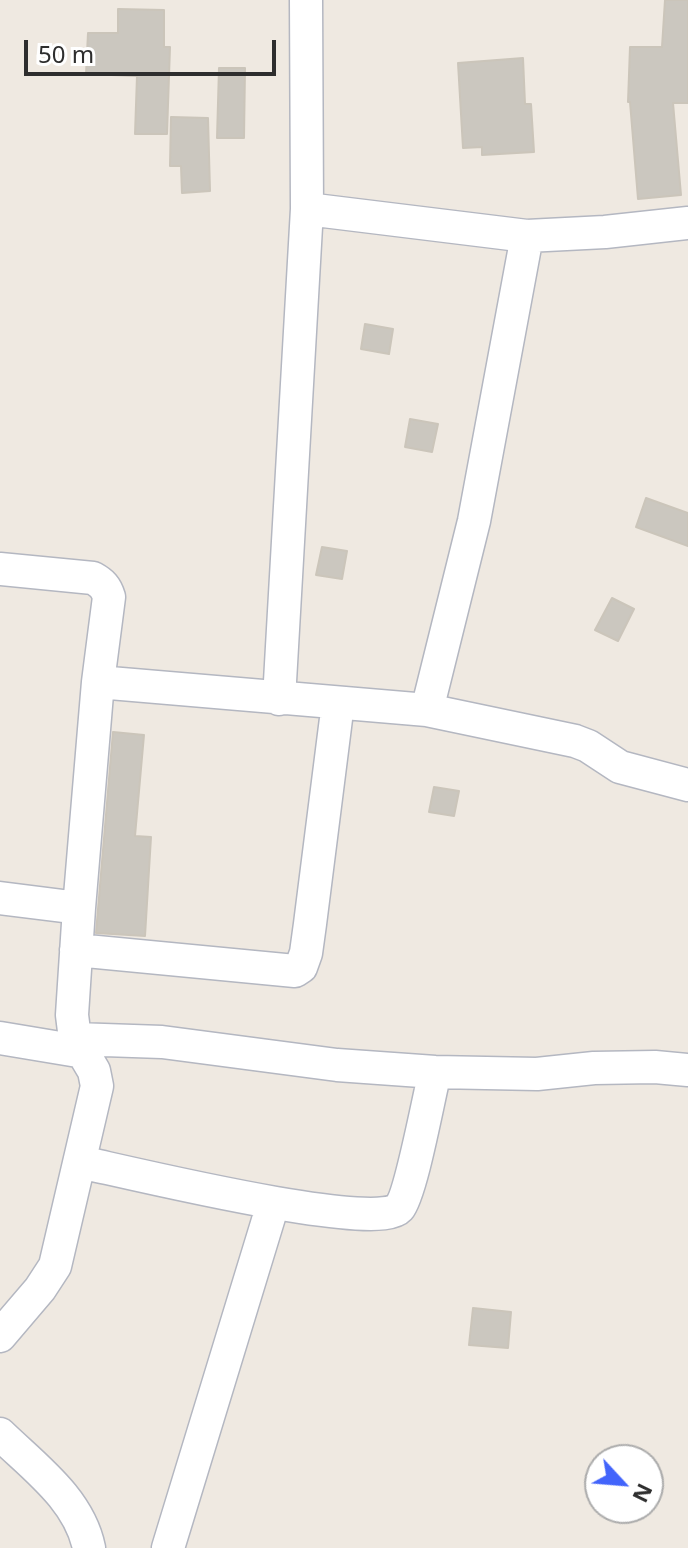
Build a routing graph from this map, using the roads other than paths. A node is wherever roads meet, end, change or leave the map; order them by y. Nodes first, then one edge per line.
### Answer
1 (306, 0) edge
2 (307, 209) junction
3 (688, 223) edge
4 (527, 236) junction
5 (0, 569) edge
6 (98, 682) junction
7 (279, 699) junction
8 (338, 703) junction
9 (427, 710) junction
10 (688, 785) edge
11 (0, 898) edge
12 (79, 908) junction
13 (76, 950) junction
14 (0, 1038) edge
15 (80, 1046) junction
16 (688, 1070) edge
17 (435, 1072) junction
18 (80, 1162) junction
19 (273, 1204) junction
20 (0, 1336) edge
21 (0, 1434) edge
22 (89, 1548) edge
23 (168, 1548) edge

1 - 2 street
2 - 4 street
2 - 7 street
3 - 4 street
4 - 9 street
5 - 6 street
6 - 7 street
6 - 12 street
7 - 8 street
8 - 9 street
8 - 13 street
9 - 10 street
11 - 12 street
12 - 13 street
13 - 15 street
14 - 15 street
15 - 17 street
15 - 18 street
16 - 17 street
17 - 19 street
18 - 19 street
18 - 20 street
19 - 23 street
21 - 22 street

